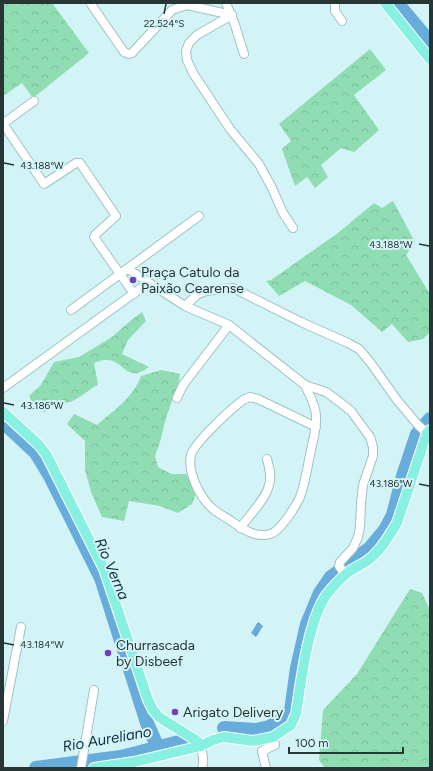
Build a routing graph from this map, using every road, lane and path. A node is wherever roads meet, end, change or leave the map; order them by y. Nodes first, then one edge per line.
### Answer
1 (226, 3) edge
2 (335, 3) edge
3 (385, 3) edge
4 (91, 4) dead end
5 (232, 15) junction
6 (342, 21) dead end
7 (244, 54) dead end
8 (430, 58) edge
9 (34, 101) dead end
10 (199, 216) dead end
11 (293, 228) dead end
12 (128, 269) junction
13 (120, 275) junction
14 (148, 283) junction
15 (134, 294) junction
16 (185, 306) junction
17 (71, 310) dead end
18 (229, 325) junction
19 (305, 385) junction
20 (3, 388) edge
21 (177, 398) dead end
22 (4, 412) edge
23 (316, 427) junction
24 (429, 433) edge
25 (267, 459) dead end
26 (240, 528) junction
27 (342, 570) junction
28 (20, 627) dead end
29 (94, 690) dead end
30 (3, 721) edge
31 (273, 737) junction
32 (201, 746) junction
33 (137, 765) edge
34 (204, 767) edge
35 (81, 768) edge
36 (94, 768) edge
37 (266, 768) edge

1 - 5 street
2 - 6 street
3 - 8 main road
4 - 5 street
5 - 7 street
5 - 11 street
9 - 13 street
10 - 12 street
12 - 13 street
12 - 14 street
13 - 15 street
13 - 17 street
14 - 15 street
14 - 16 street
15 - 20 street
16 - 18 street
16 - 24 street
18 - 19 street
18 - 21 street
19 - 23 street
19 - 27 street
22 - 32 main road
23 - 26 street
23 - 26 street
24 - 27 main road
25 - 26 street
27 - 31 main road
28 - 30 street
29 - 35 street
31 - 32 main road
31 - 37 street
32 - 33 main road
32 - 34 street
33 - 36 main road

